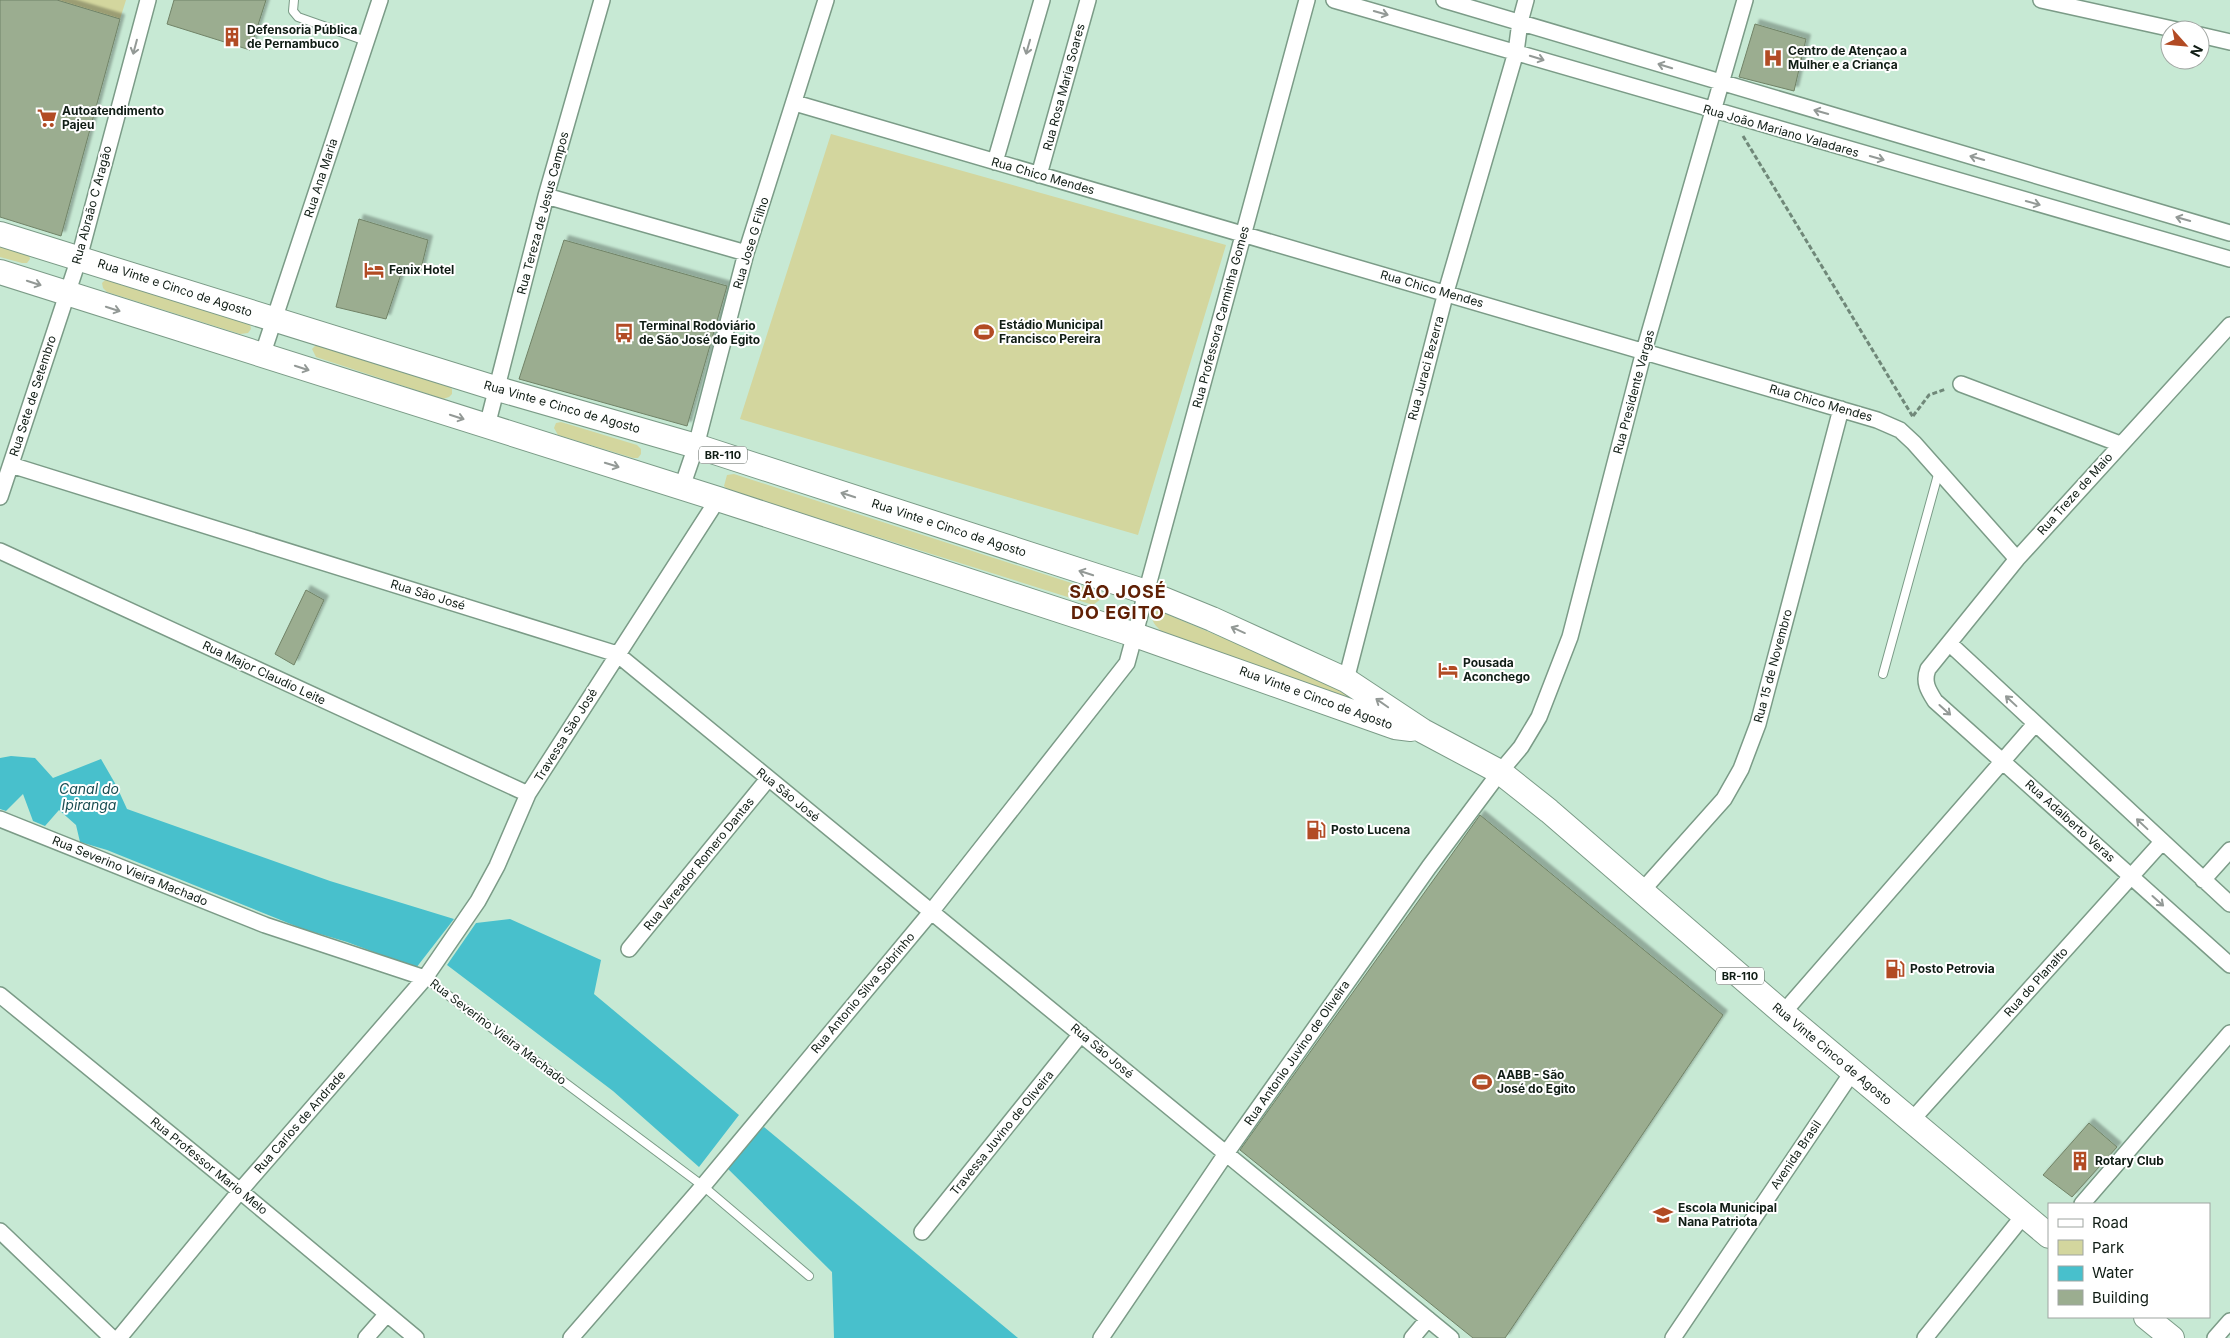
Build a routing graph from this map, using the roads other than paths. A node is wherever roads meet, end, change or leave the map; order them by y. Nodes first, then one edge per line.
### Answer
1 (148, 0) edge
2 (294, 0) edge
3 (380, 0) edge
4 (602, 0) edge
5 (826, 0) edge
6 (1042, 0) edge
7 (1088, 0) edge
8 (1307, 0) edge
9 (1334, 0) edge
10 (1444, 0) edge
11 (1526, 0) edge
12 (1744, 0) edge
13 (2041, 0) edge
14 (1520, 22) junction
15 (2160, 26) edge
16 (2210, 37) edge
17 (366, 41) junction
18 (2230, 42) edge
19 (1516, 52) junction
20 (1720, 82) junction
21 (795, 103) junction
22 (1712, 111) junction
23 (995, 162) junction
24 (1040, 174) junction
25 (546, 196) junction
26 (2230, 233) edge
27 (0, 234) edge
28 (1243, 234) junction
29 (746, 253) junction
30 (78, 258) junction
31 (2230, 259) edge
32 (0, 272) edge
33 (1446, 292) junction
34 (67, 294) junction
35 (275, 320) junction
36 (2230, 325) edge
37 (1644, 351) junction
38 (262, 356) junction
39 (1961, 384) road end
40 (498, 389) junction
41 (1842, 409) junction
42 (487, 426) junction
43 (2120, 444) junction
44 (696, 446) junction
45 (11, 465) junction
46 (1938, 472) junction
47 (682, 487) junction
48 (0, 497) edge
49 (718, 499) junction
50 (0, 551) edge
51 (2017, 559) junction
52 (1146, 592) junction
53 (1135, 635) junction
54 (1949, 643) junction
55 (617, 654) junction
56 (1928, 670) joint
57 (1884, 674) dead end
58 (1346, 680) junction
59 (2035, 724) junction
60 (1423, 731) junction
61 (2002, 761) junction
62 (1500, 772) junction
63 (768, 779) junction
64 (528, 794) junction
65 (0, 819) edge
66 (2162, 842) junction
67 (2230, 850) edge
68 (2131, 877) junction
69 (2203, 880) junction
70 (1642, 892) junction
71 (2230, 904) edge
72 (931, 912) junction
73 (629, 949) dead end
74 (2230, 965) edge
75 (426, 978) junction
76 (0, 996) edge
77 (1783, 1013) junction
78 (2230, 1032) edge
79 (1081, 1034) junction
80 (1853, 1071) junction
81 (1911, 1121) junction
82 (1225, 1155) junction
83 (703, 1186) junction
84 (240, 1191) junction
85 (2083, 1203) edge
86 (2024, 1215) junction
87 (0, 1231) edge
88 (922, 1232) dead end
89 (2048, 1235) edge
90 (809, 1276) dead end
91 (386, 1315) junction
92 (2147, 1318) edge
93 (1428, 1319) junction
94 (2230, 1321) edge
95 (2168, 1337) edge
96 (112, 1338) edge
97 (119, 1338) edge
98 (366, 1338) edge
99 (416, 1338) edge
100 (571, 1338) edge
101 (1101, 1338) edge
102 (1412, 1338) edge
103 (1451, 1338) edge
104 (1673, 1338) edge
105 (1925, 1338) edge
106 (2215, 1338) edge

1 -> 30 street, Rua Abraão C Aragão
2 - 17 lane
3 - 17 street, Rua Ana Maria
4 - 25 street, Rua Tereza de Jesus Campos
5 - 21 street, Rua Jose G Filho
6 -> 23 street
7 - 24 street, Rua Rosa Maria Soares
8 - 28 street, Rua Professora Carminha Gomes
9 -> 19 street, Rua João Mariano Valadares
10 - 14 street
11 - 14 street, Rua Juraci Bezerra
12 - 20 street, Rua Presidente Vargas
13 - 15 street
14 - 19 street, Rua Juraci Bezerra
20 -> 14 street
16 - 18 street
17 - 35 street, Rua Ana Maria
19 -> 22 street, Rua João Mariano Valadares
19 - 33 street, Rua Juraci Bezerra
20 - 22 street, Rua Presidente Vargas
26 -> 20 street
21 - 23 street, Rua Chico Mendes
21 - 29 street, Rua Jose G Filho
22 -> 31 street, Rua João Mariano Valadares
22 - 37 street, Rua Presidente Vargas
23 - 24 street, Rua Chico Mendes
24 - 28 street, Rua Chico Mendes
25 - 29 street
25 - 40 street, Rua Tereza de Jesus Campos
27 - 30 main road, Rua Vinte e Cinco de Agosto / BR-110
28 - 33 street, Rua Chico Mendes
28 - 52 street, Rua Professora Carminha Gomes
29 - 44 street, Rua Jose G Filho
30 - 34 street, Rua Abraão C Aragão
30 - 35 main road, Rua Vinte e Cinco de Agosto / BR-110
32 -> 34 main road, Rua Vinte e Cinco de Agosto / BR-110
33 - 37 street, Rua Chico Mendes
33 - 58 street, Rua Juraci Bezerra
34 -> 38 main road, Rua Vinte e Cinco de Agosto / BR-110
34 - 45 street, Rua Sete de Setembro
35 - 38 street, Rua Ana Maria
35 - 40 main road, Rua Vinte e Cinco de Agosto / BR-110
36 - 43 street, Rua Treze de Maio
37 - 41 street, Rua Chico Mendes
37 - 62 street, Rua Presidente Vargas
38 -> 42 main road, Rua Vinte e Cinco de Agosto / BR-110
39 - 43 street
40 - 42 street, Rua Tereza de Jesus Campos
40 - 44 main road, Rua Vinte e Cinco de Agosto / BR-110
41 - 46 street, Rua Chico Mendes
41 - 70 street, Rua 15 de Novembro
42 -> 47 main road, Rua Vinte e Cinco de Agosto / BR-110
43 - 51 street, Rua Treze de Maio
44 - 47 street, Rua Jose G Filho
52 -> 44 main road, Rua Vinte e Cinco de Agosto / BR-110
45 - 48 street, Rua Sete de Setembro
45 - 55 street, Rua São José
46 - 51 street, Rua Chico Mendes
46 - 57 lane
47 - 49 main road, Rua Vinte e Cinco de Agosto / BR-110
49 - 53 main road, Rua Vinte e Cinco de Agosto / BR-110
49 - 55 street, Travessa São José
50 - 64 street, Rua Major Claudio Leite
51 - 54 street, Rua Treze de Maio
52 - 53 street, Rua Professora Carminha Gomes
58 -> 52 main road, Rua Vinte e Cinco de Agosto / BR-110
53 - 60 main road, Rua Vinte e Cinco de Agosto / BR-110
53 - 72 street, Rua Antonio Silva Sobrinho
54 - 56 street, Rua Treze de Maio
59 -> 54 street
55 - 63 street, Rua São José
55 - 64 street, Travessa São José
56 -> 61 street, Rua Adalberto Veras
60 -> 58 main road, Rua Vinte e Cinco de Agosto / BR-110
59 - 61 street
66 -> 59 street
60 - 62 main road, Rua Vinte Cinco de Agosto / BR-110
61 - 68 street, Rua Adalberto Veras
61 - 77 street
62 - 70 main road, Rua Vinte Cinco de Agosto / BR-110
62 - 82 street, Rua Antonio Juvino de Oliveira
63 - 72 street, Rua São José
63 - 73 street, Rua Vereador Romero Dantas
64 - 75 street, Travessa São José
65 - 75 street, Rua Severino Vieira Machado
66 - 68 street, Rua do Planalto
66 - 69 street
67 - 69 street
68 -> 74 street, Rua Adalberto Veras
68 - 81 street, Rua do Planalto
69 - 71 street
70 - 77 main road, Rua Vinte Cinco de Agosto / BR-110
72 - 79 street, Rua São José
72 - 83 street, Rua Antonio Silva Sobrinho
75 - 83 lane, Rua Severino Vieira Machado
75 - 84 street, Rua Carlos de Andrade
76 - 84 street, Rua Professor Mario Melo
77 - 80 main road, Rua Vinte Cinco de Agosto / BR-110
78 - 85 street
79 - 82 street, Rua São José
79 - 88 street, Travessa Juvino de Oliveira
80 - 81 main road, Rua Vinte Cinco de Agosto / BR-110
80 - 104 street, Avenida Brasil
81 - 86 main road, Rua Vinte Cinco de Agosto / BR-110
82 - 93 street, Rua São José
82 - 101 street, Rua Antonio Juvino de Oliveira
83 - 90 lane, Rua Severino Vieira Machado
83 - 100 street, Rua Antonio Silva Sobrinho
84 - 91 street, Rua Professor Mario Melo
84 - 97 street, Rua Carlos de Andrade
86 - 89 main road, Rua Vinte Cinco de Agosto / BR-110
86 - 105 street
87 - 96 street
91 - 98 street
91 - 99 street, Rua Professor Mario Melo
92 - 95 main road
93 - 102 street
93 - 103 street, Rua São José
94 - 106 street

